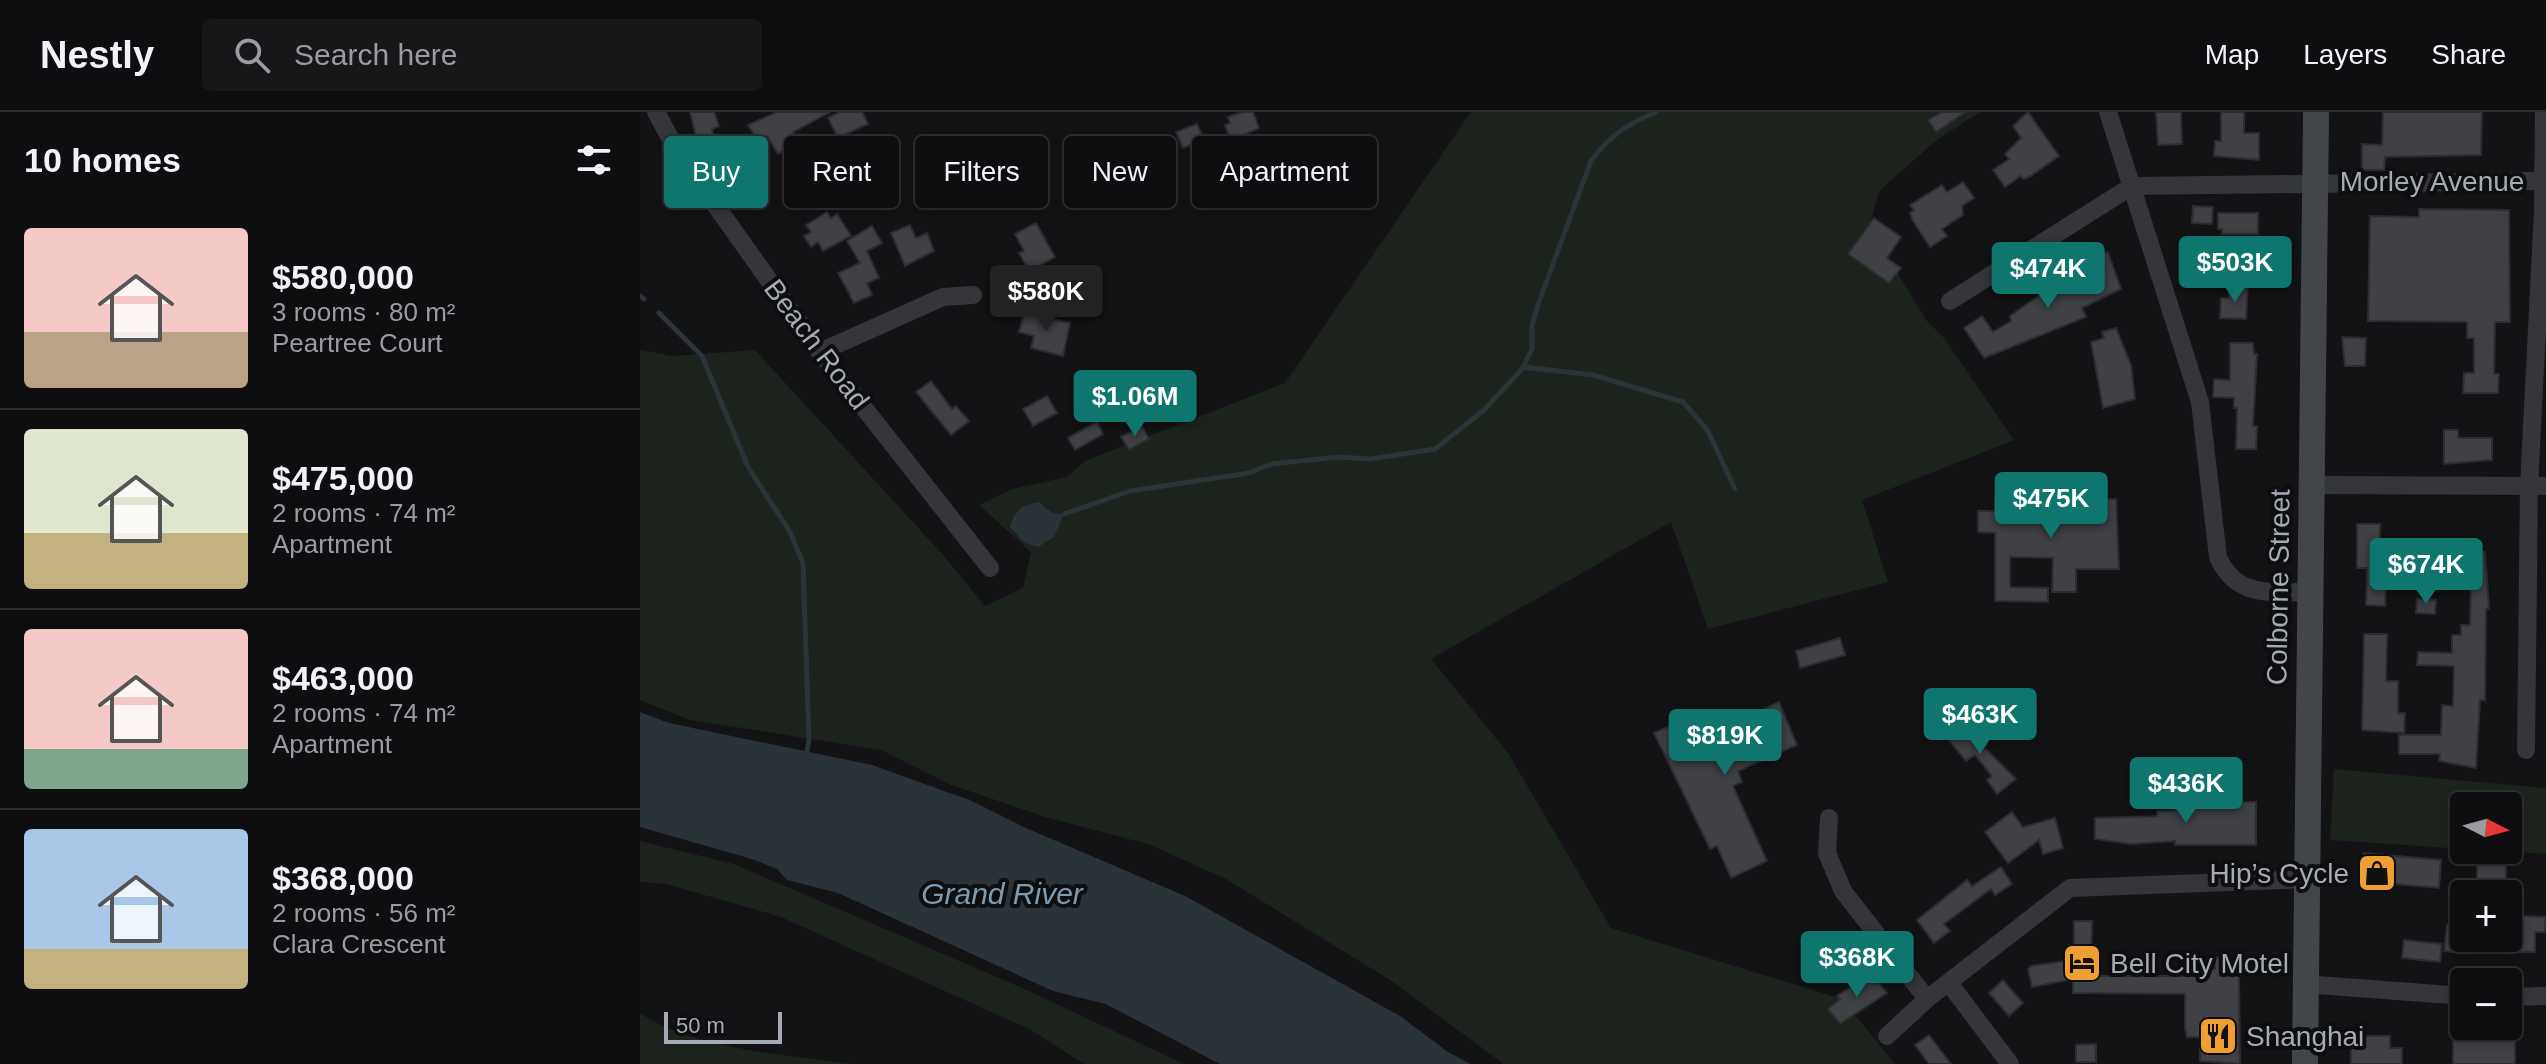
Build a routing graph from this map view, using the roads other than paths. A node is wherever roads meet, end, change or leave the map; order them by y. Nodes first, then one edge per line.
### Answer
1 (656, 112) edge
2 (2108, 112) edge
3 (2316, 112) edge
4 (2544, 112) edge
5 (2545, 181) edge
6 (2318, 182) junction
7 (2132, 186) junction
8 (973, 295) dead end
9 (1950, 301) dead end
10 (820, 352) junction
11 (2312, 485) junction
12 (2538, 486) edge
13 (990, 568) dead end
14 (2309, 592) junction
15 (2526, 750) dead end
16 (1829, 818) dead end
17 (2307, 879) junction
18 (1949, 983) junction
19 (2304, 984) junction
20 (2450, 995) edge
21 (2546, 996) edge
22 (2522, 997) edge
23 (1927, 999) junction
24 (1887, 1036) dead end
25 (2010, 1064) edge
26 (2305, 1064) edge

1 - 10 street, Beach Road
2 - 7 street
3 - 6 main road, Colborne Street
4 - 5 street
5 - 6 street, Morley Avenue
5 - 12 street
6 - 7 street, Morley Avenue
6 - 11 main road, Colborne Street
7 - 9 street
7 - 14 street
8 - 10 street
10 - 13 street, Beach Road
11 - 12 street
11 - 14 main road, Colborne Street
12 - 15 street
14 - 17 main road, Colborne Street
16 - 23 street
17 - 18 street
17 - 19 main road, Colborne Street
18 - 23 street
18 - 25 street
19 - 20 street
19 - 26 main road, Colborne Street
21 - 22 street
23 - 24 street

